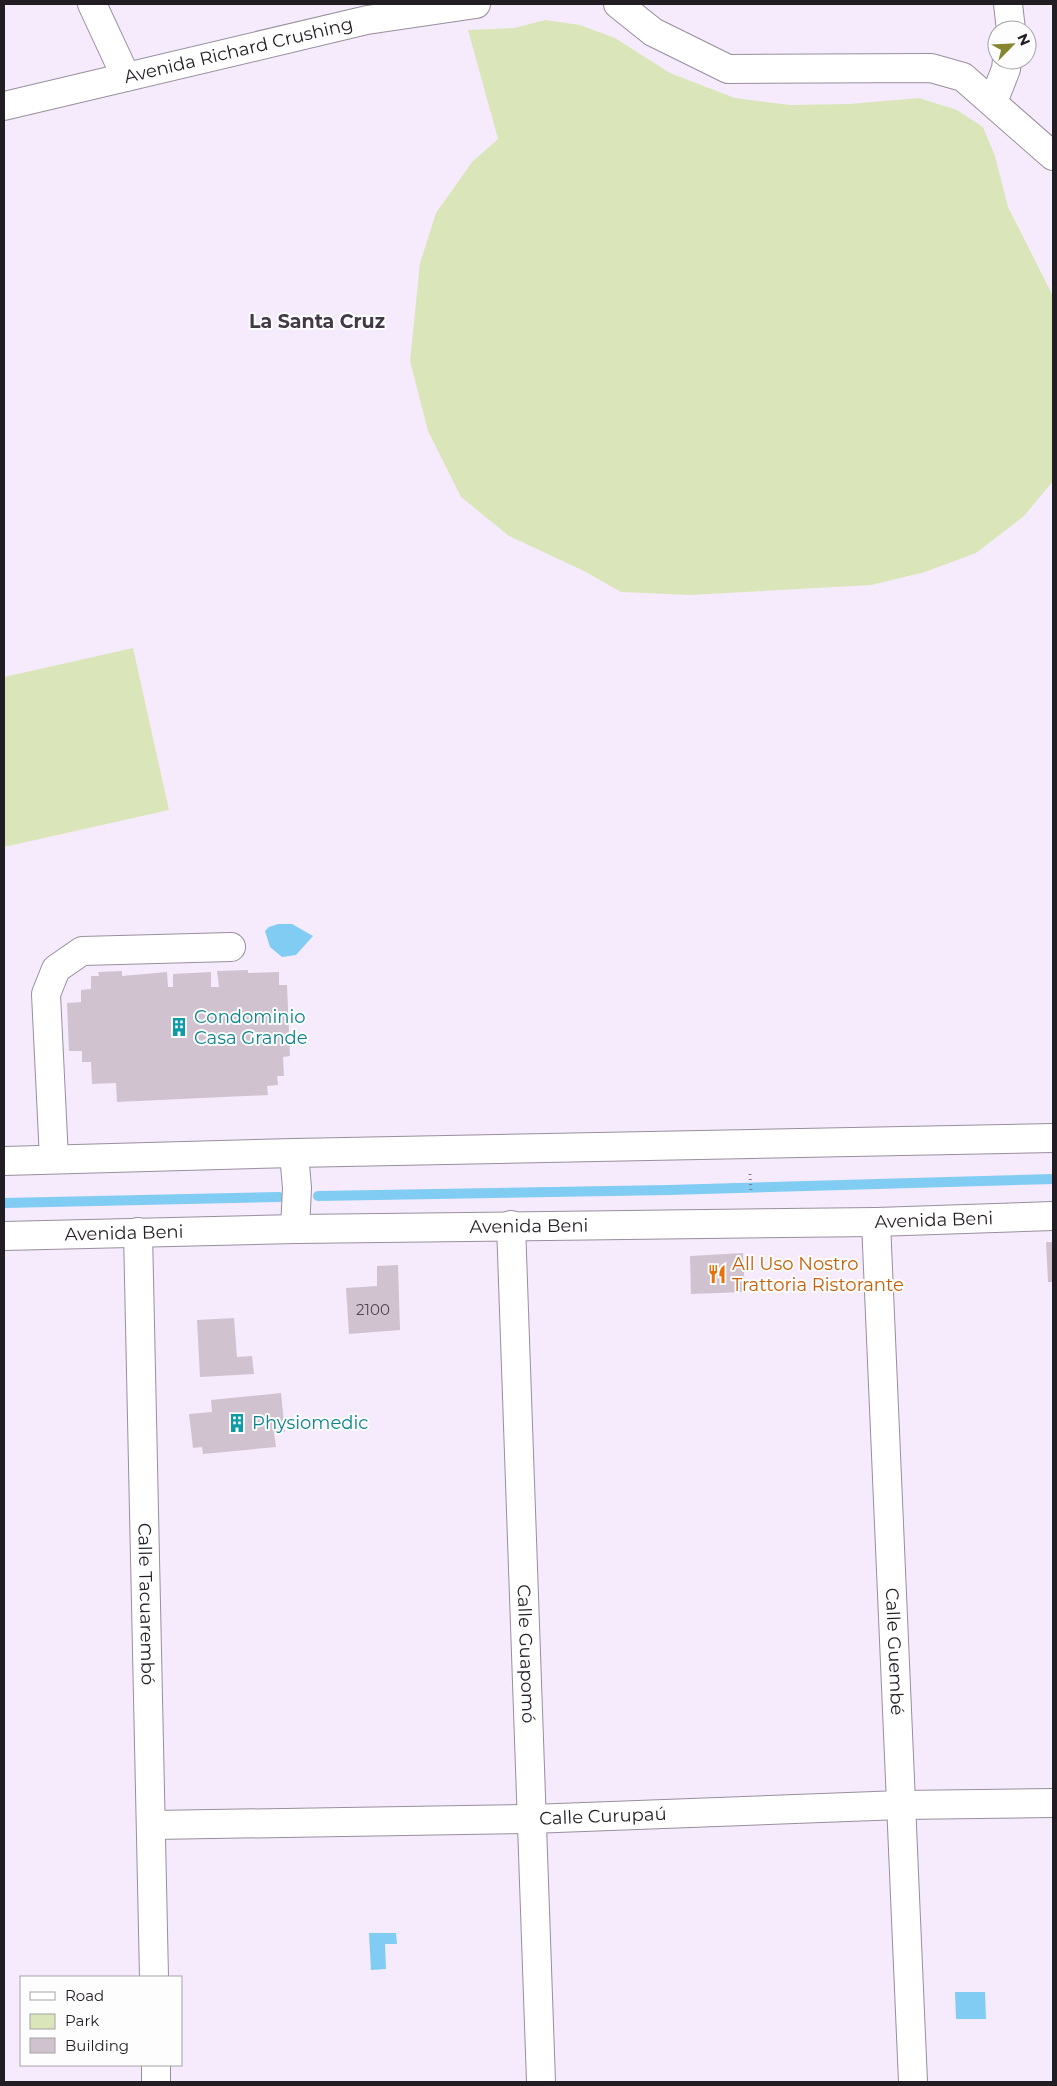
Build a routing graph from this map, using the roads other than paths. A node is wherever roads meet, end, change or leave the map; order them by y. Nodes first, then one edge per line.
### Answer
1 (92, 4) edge
2 (476, 4) edge
3 (618, 4) edge
4 (1008, 4) edge
5 (363, 12) edge
6 (1010, 20) edge
7 (1006, 70) edge
8 (126, 77) junction
9 (993, 102) junction
10 (4, 106) edge
11 (1053, 156) edge
12 (231, 947) dead end
13 (1053, 1138) edge
14 (294, 1153) junction
15 (54, 1159) junction
16 (4, 1161) edge
17 (1053, 1216) edge
18 (876, 1222) junction
19 (512, 1225) junction
20 (295, 1228) junction
21 (138, 1232) junction
22 (4, 1236) edge
23 (1053, 1803) edge
24 (901, 1805) junction
25 (531, 1819) junction
26 (152, 1825) junction
27 (154, 1976) edge
28 (156, 2066) edge
29 (156, 2082) edge
30 (541, 2082) edge
31 (912, 2082) edge

1 - 8 street
2 - 5 street, Avenida Richard Crushing
3 - 9 street
4 - 6 street
5 - 8 street, Avenida Richard Crushing
7 - 9 street
8 - 10 street, Avenida Richard Crushing
9 - 11 street
12 - 15 street
13 - 14 street
14 - 15 street
14 - 20 street
15 - 16 street
17 - 18 street, Avenida Beni
18 - 19 street, Avenida Beni
18 - 24 street, Calle Guembé
19 - 20 street, Avenida Beni
19 - 25 street, Calle Guapomó
20 - 21 street, Avenida Beni
21 - 22 street, Avenida Beni
21 - 26 street, Calle Tacuarembó
23 - 24 street, Calle Curupaú
24 - 25 street, Calle Curupaú
24 - 31 street, Calle Guembé
25 - 26 street, Calle Curupaú
25 - 30 street, Calle Guapomó
26 - 27 street, Calle Tacuarembó
28 - 29 street

